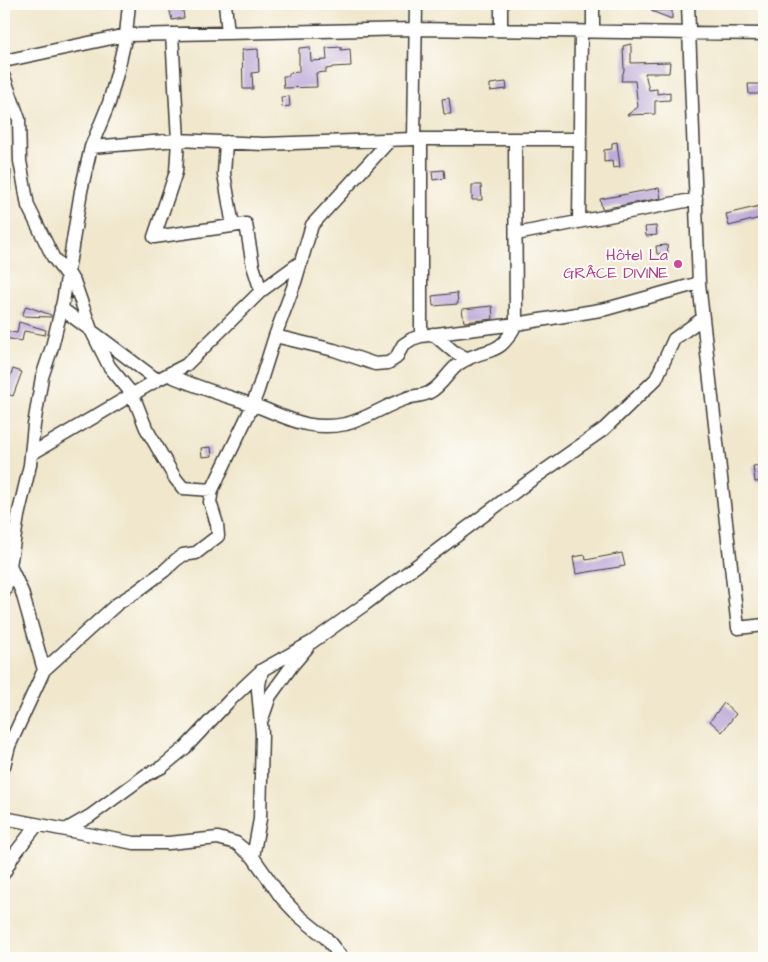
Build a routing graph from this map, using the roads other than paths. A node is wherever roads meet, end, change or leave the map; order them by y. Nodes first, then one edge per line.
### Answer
1 (130, 4) edge
2 (225, 4) edge
3 (416, 4) edge
4 (501, 4) edge
5 (593, 4) edge
6 (688, 4) edge
7 (415, 29) junction
8 (501, 30) junction
9 (587, 32) junction
10 (228, 33) junction
11 (172, 34) junction
12 (689, 34) junction
13 (764, 34) edge
14 (126, 35) junction
15 (4, 61) edge
16 (4, 77) edge
17 (418, 139) junction
18 (515, 139) junction
19 (579, 139) junction
20 (178, 140) junction
21 (390, 140) junction
22 (226, 142) junction
23 (91, 147) junction
24 (696, 199) junction
25 (579, 222) junction
26 (233, 226) junction
27 (516, 234) junction
28 (302, 260) junction
29 (67, 274) junction
30 (699, 283) junction
31 (261, 291) junction
32 (61, 308) junction
33 (703, 318) junction
34 (516, 324) junction
35 (91, 330) junction
36 (427, 335) junction
37 (275, 336) junction
38 (468, 359) junction
39 (169, 375) junction
40 (157, 380) junction
41 (133, 395) junction
42 (252, 405) junction
43 (31, 454) junction
44 (212, 490) junction
45 (10, 566) junction
46 (4, 592) edge
47 (764, 625) edge
48 (312, 642) junction
49 (44, 670) junction
50 (262, 670) junction
51 (261, 721) junction
52 (6, 745) edge
53 (4, 766) edge
54 (4, 818) edge
55 (37, 825) junction
56 (67, 829) junction
57 (253, 857) junction
58 (4, 873) edge
59 (342, 958) edge

1 - 14 street
2 - 10 street
3 - 7 street
4 - 8 street
5 - 9 street
6 - 12 street
7 - 8 street
7 - 10 street
7 - 17 street
8 - 9 street
9 - 12 street
9 - 19 street
10 - 11 street
11 - 14 street
11 - 20 street
12 - 13 street
12 - 24 street
14 - 15 street
14 - 23 street
16 - 29 street
17 - 18 street
17 - 21 street
17 - 36 street
18 - 19 street
18 - 27 street
19 - 25 street
20 - 22 street
20 - 23 street
20 - 26 street
21 - 22 street
21 - 28 street
22 - 26 street
23 - 29 street
24 - 25 street
24 - 30 street
25 - 27 street
26 - 31 street
27 - 34 street
28 - 31 street
28 - 37 street
29 - 32 street
29 - 35 street
30 - 33 street
30 - 34 street
31 - 39 street
32 - 35 street
32 - 43 street
33 - 47 street
33 - 48 street
34 - 36 street
34 - 38 street
35 - 40 street
35 - 41 street
36 - 37 street
36 - 38 street
37 - 42 street
38 - 42 street
39 - 40 street
39 - 42 street
40 - 41 street
41 - 43 street
41 - 44 street
42 - 44 street
43 - 45 street
44 - 49 street
45 - 46 street
45 - 49 street
48 - 50 street
48 - 51 street
49 - 52 street
50 - 51 street
50 - 56 street
51 - 57 street
52 - 53 street
54 - 55 street
55 - 56 street
55 - 58 street
56 - 57 street
57 - 59 street

